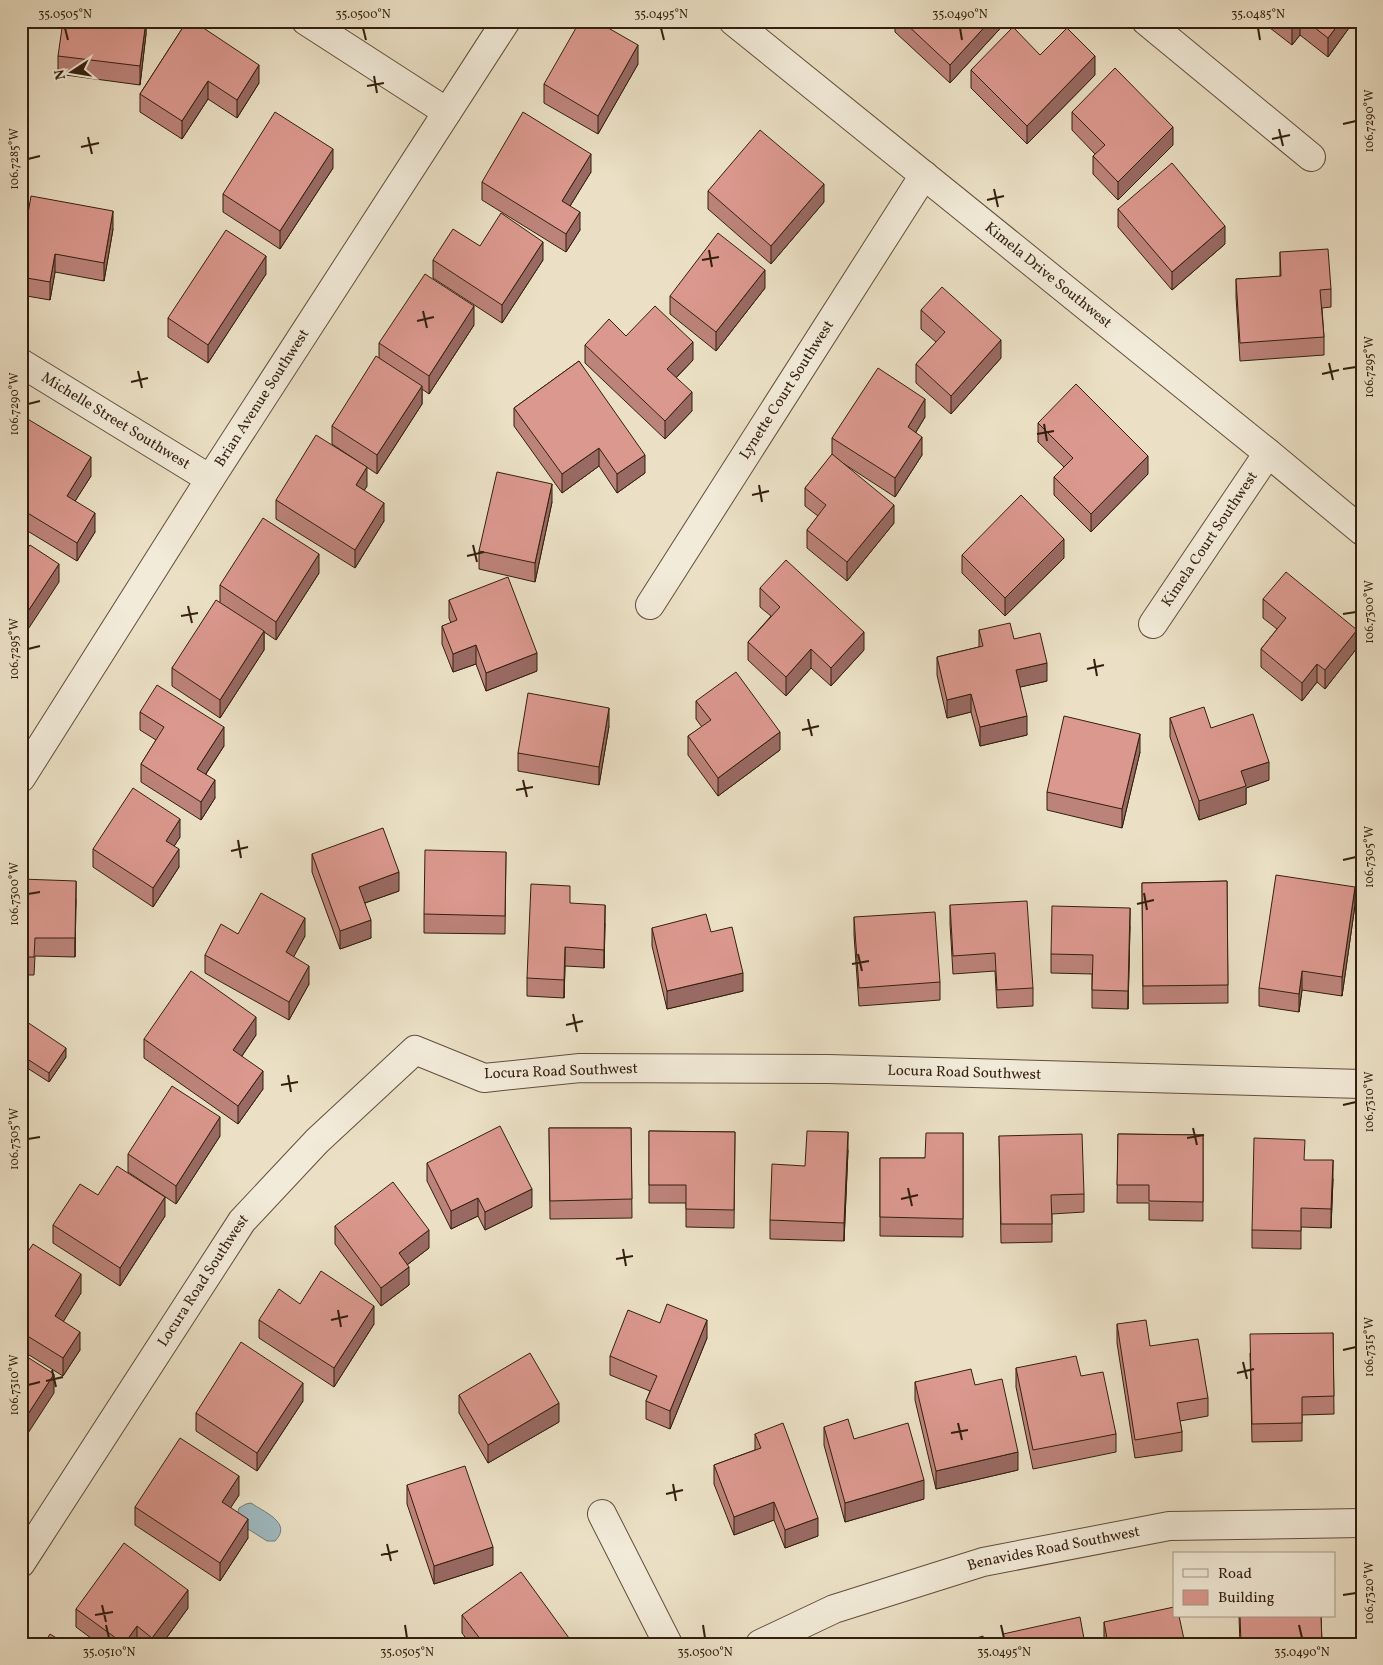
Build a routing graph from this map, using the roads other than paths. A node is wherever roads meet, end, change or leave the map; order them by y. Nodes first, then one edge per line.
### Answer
1 (306, 21) edge
2 (506, 21) edge
3 (733, 21) edge
4 (1146, 21) edge
5 (447, 112) junction
6 (1311, 157) dead end
7 (924, 175) junction
8 (21, 363) edge
9 (1268, 453) junction
10 (210, 479) junction
11 (1362, 531) edge
12 (650, 605) dead end
13 (1153, 624) dead end
14 (21, 778) edge
15 (1362, 1084) edge
16 (602, 1514) dead end
17 (1362, 1523) edge
18 (21, 1563) edge
19 (668, 1644) edge
20 (760, 1644) edge

1 - 5 street
2 - 5 street, Brian Avenue Southwest
3 - 7 street, Kimela Drive Southwest
4 - 6 street
5 - 10 street, Brian Avenue Southwest
7 - 9 street, Kimela Drive Southwest
7 - 12 street, Lynette Court Southwest
8 - 10 street, Michelle Street Southwest
9 - 11 street, Kimela Drive Southwest
9 - 13 street, Kimela Court Southwest
10 - 14 street, Brian Avenue Southwest
15 - 18 street, Locura Road Southwest
16 - 19 street
17 - 20 street, Benavides Road Southwest

